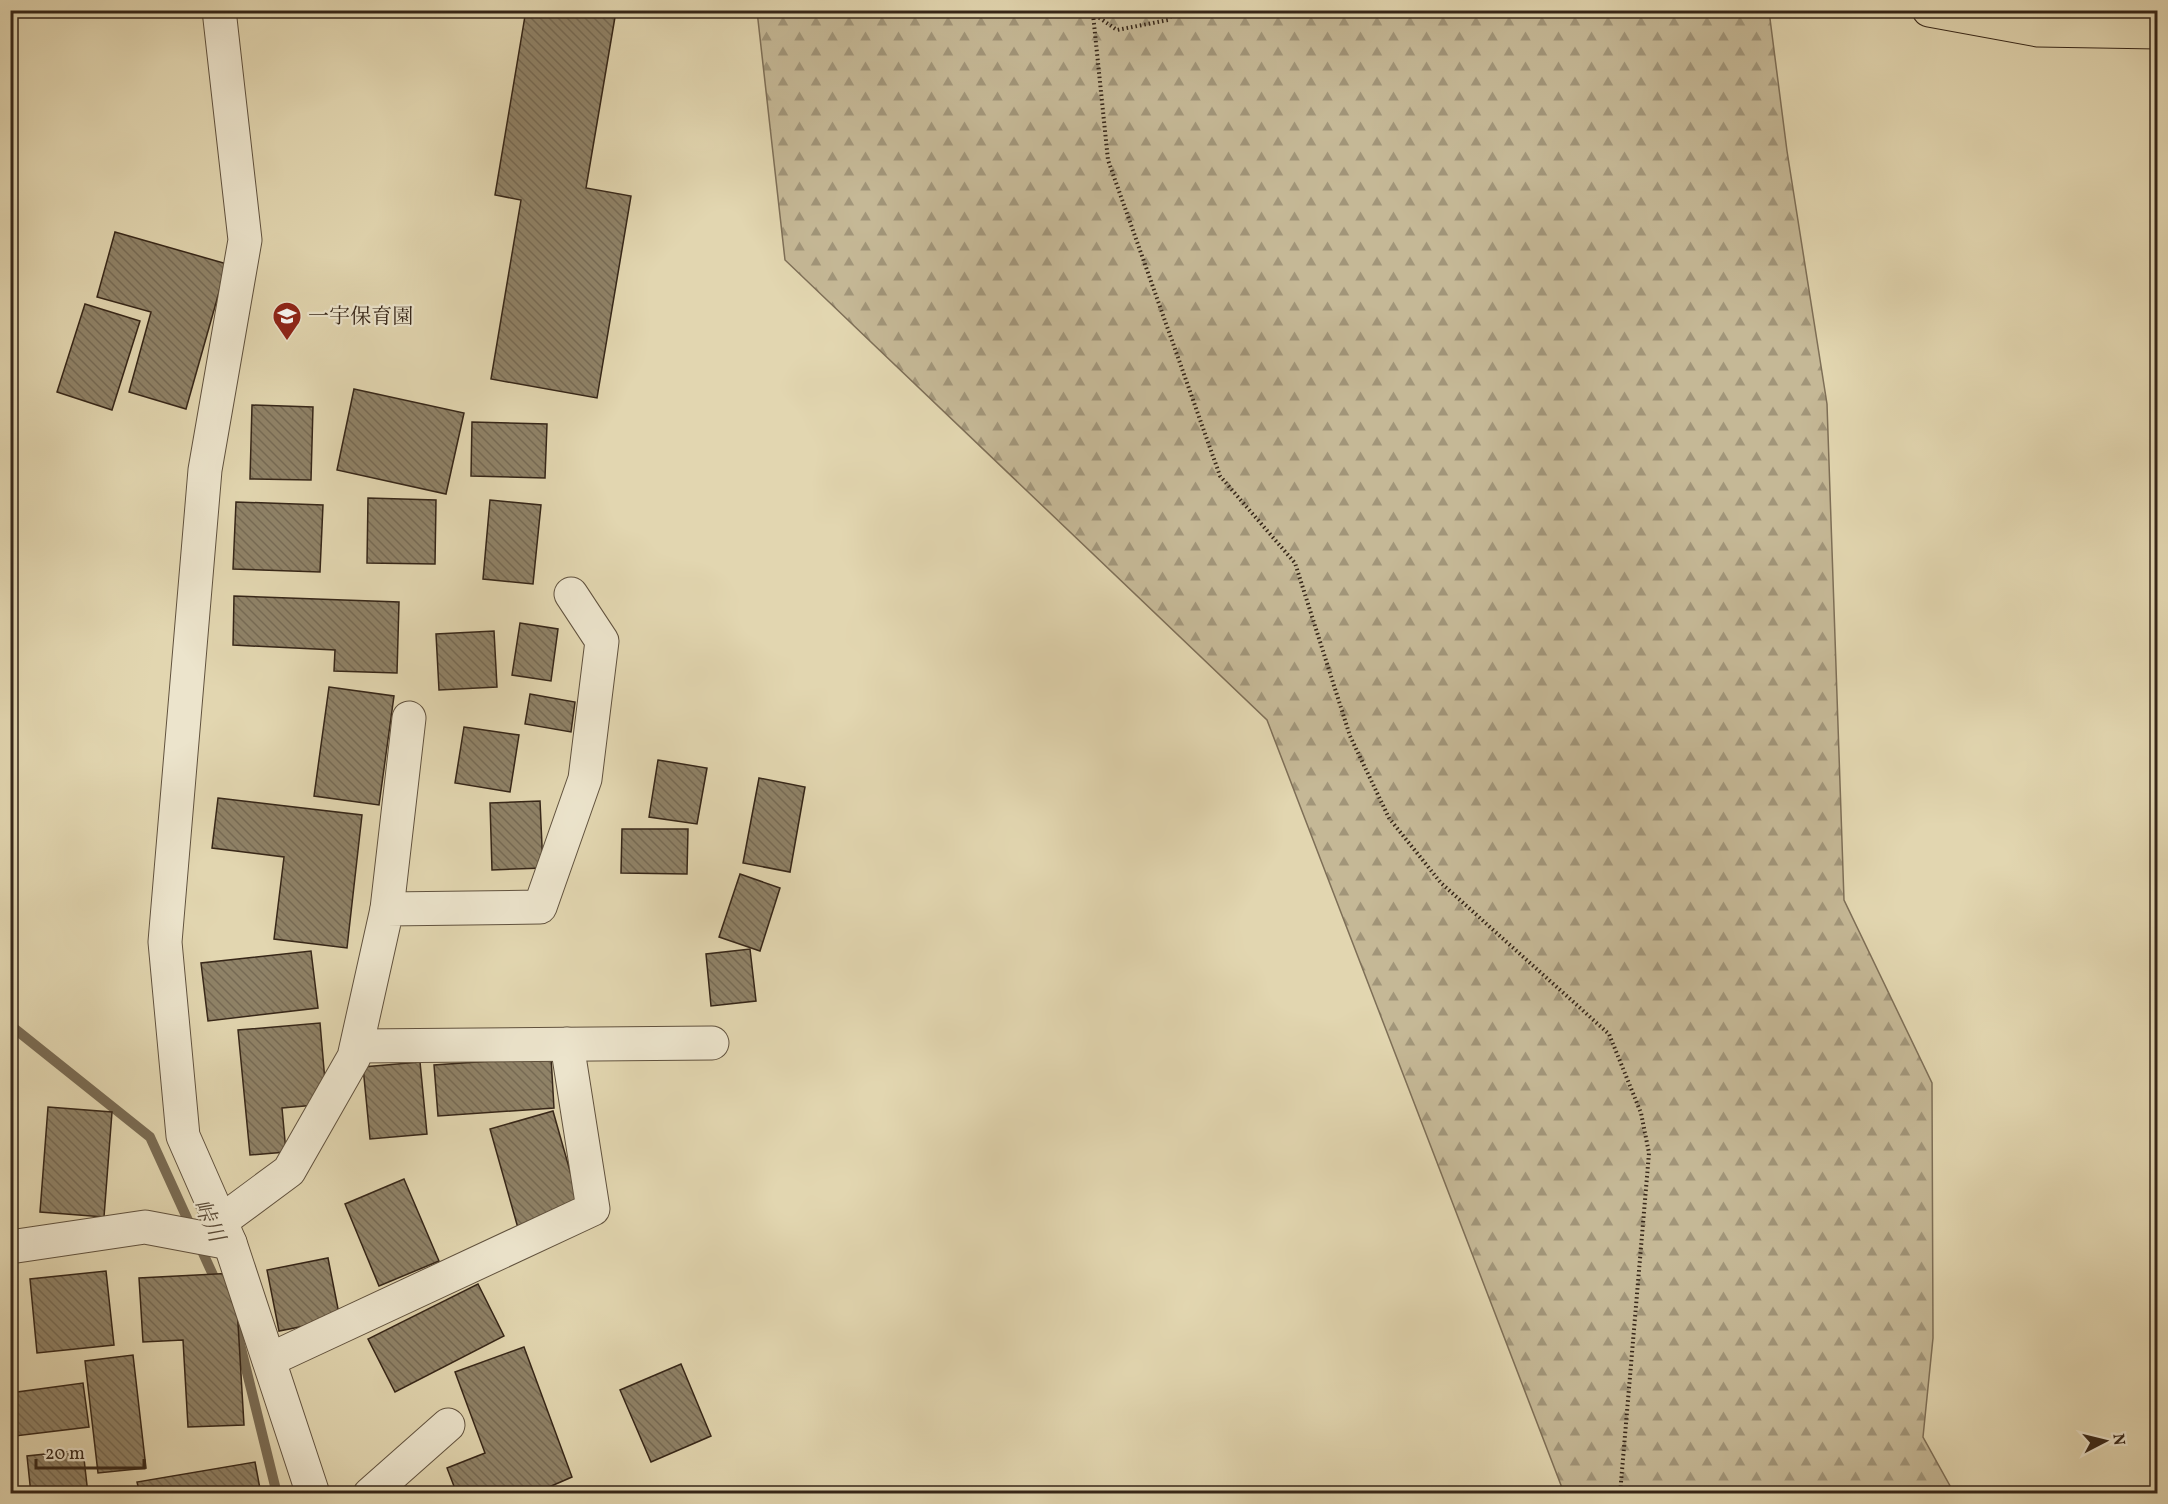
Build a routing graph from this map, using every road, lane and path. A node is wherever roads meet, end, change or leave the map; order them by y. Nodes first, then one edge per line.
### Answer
1 (219, 10) edge
2 (1175, 10) edge
3 (1929, 10) edge
4 (1090, 12) edge
5 (2157, 32) edge
6 (571, 594) dead end
7 (409, 718) dead end
8 (387, 909) junction
9 (712, 1043) dead end
10 (567, 1044) junction
11 (357, 1046) junction
12 (225, 1232) junction
13 (10, 1247) edge
14 (269, 1360) junction
15 (448, 1425) dead end
16 (313, 1494) edge
17 (370, 1494) edge
18 (1620, 1494) edge

1 - 12 street
2 - 4 path
3 - 5 main road
4 - 18 path
6 - 8 street
7 - 8 street
8 - 11 street
9 - 10 street
10 - 11 street
10 - 14 street
11 - 12 street
12 - 13 street
12 - 14 street
14 - 16 street
15 - 17 street

